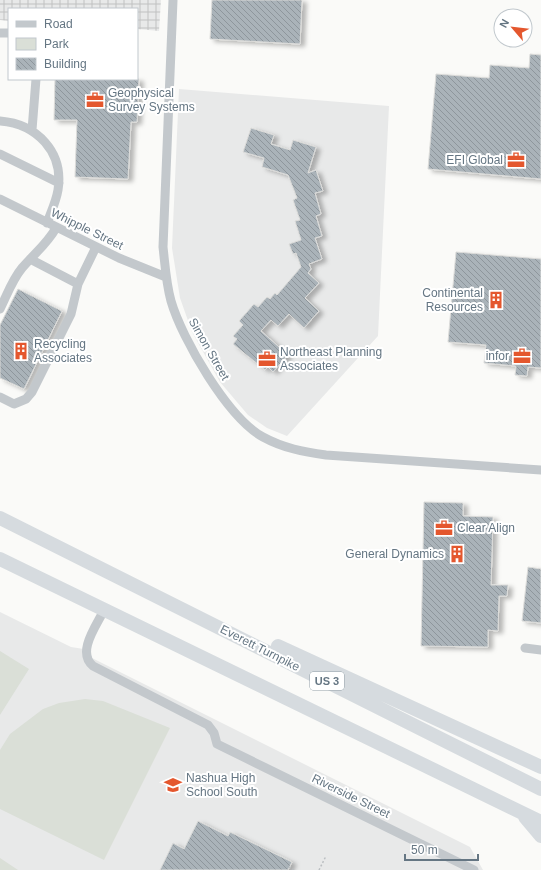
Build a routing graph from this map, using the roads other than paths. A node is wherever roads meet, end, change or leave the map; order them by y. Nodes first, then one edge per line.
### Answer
1 (173, 0) edge
2 (36, 80) edge
3 (0, 121) edge
4 (32, 130) junction
5 (0, 154) edge
6 (59, 184) junction
7 (0, 199) edge
8 (46, 223) junction
9 (56, 228) junction
10 (96, 247) junction
11 (30, 259) junction
12 (166, 277) junction
13 (78, 284) junction
14 (0, 309) edge
15 (0, 397) edge
16 (541, 470) edge
17 (0, 518) edge
18 (0, 559) edge
19 (112, 573) junction
20 (104, 610) junction
21 (526, 648) dead end
22 (541, 650) edge
23 (541, 767) edge
24 (541, 789) edge
25 (521, 812) junction
26 (541, 822) edge
27 (541, 836) edge
28 (474, 870) edge

1 - 12 street, Simon Street
2 - 4 street
3 - 4 street
4 - 6 street
5 - 6 street
6 - 8 street
7 - 8 street, Whipple Street
8 - 9 street, Whipple Street
9 - 10 street, Whipple Street
9 - 11 street
10 - 12 street, Whipple Street
10 - 13 street
11 - 13 street
11 - 14 street
12 - 16 street, Simon Street
13 - 15 street
17 - 19 highway, Everett Turnpike / US 3
18 - 20 highway, US 3
19 - 23 highway
19 - 24 highway, Everett Turnpike / US 3
20 - 25 highway, US 3
20 - 28 street, Riverside Street
21 - 22 street
25 - 26 highway, US 3
25 - 27 highway

